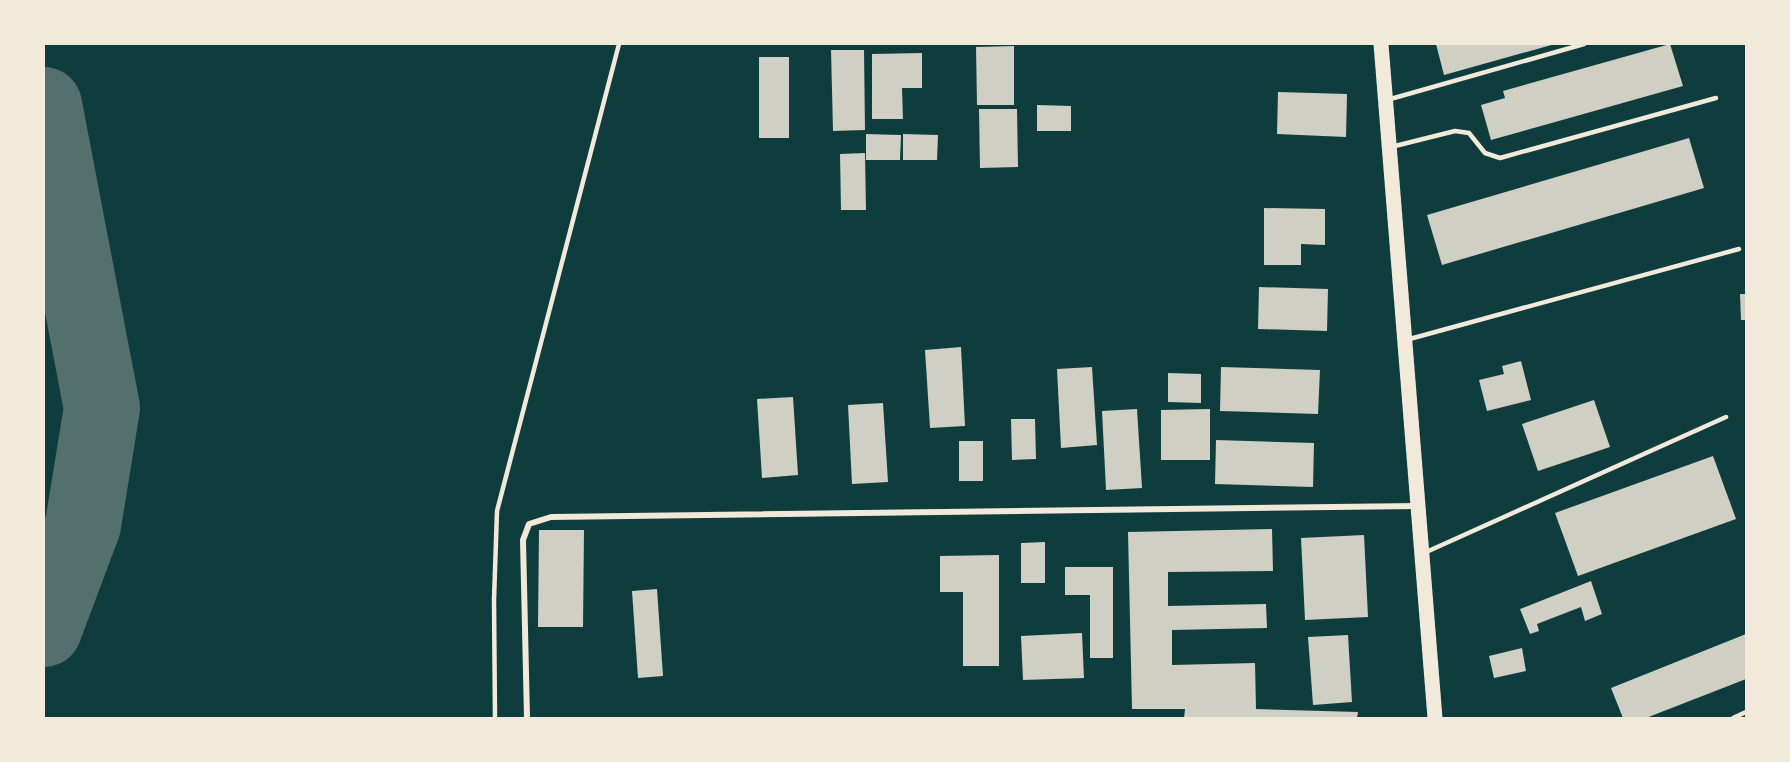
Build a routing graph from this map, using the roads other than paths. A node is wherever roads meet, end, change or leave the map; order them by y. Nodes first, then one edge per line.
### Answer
1 (619, 44) edge
2 (1381, 44) edge
3 (1584, 44) edge
4 (1716, 98) dead end
5 (1384, 101) junction
6 (1388, 147) junction
7 (1739, 249) dead end
8 (1404, 341) junction
9 (1726, 417) dead end
10 (1417, 506) junction
11 (1420, 555) junction
12 (1746, 712) edge
13 (495, 718) edge
14 (527, 718) edge
15 (1435, 718) edge
16 (1733, 718) edge

1 - 13 lane
2 - 5 main road
3 - 5 lane
4 - 6 lane
5 - 6 main road
6 - 8 main road
7 - 8 lane
8 - 10 main road
9 - 11 lane
10 - 11 main road
10 - 14 street
11 - 15 main road
12 - 16 lane

